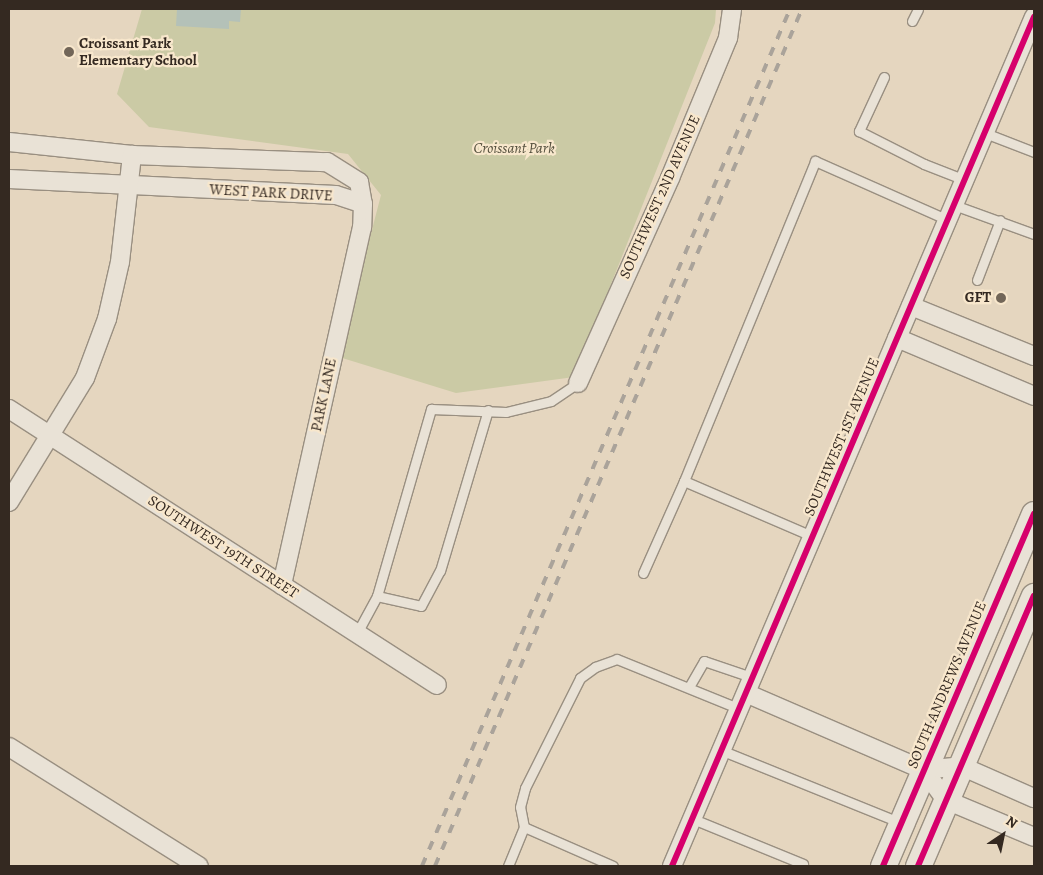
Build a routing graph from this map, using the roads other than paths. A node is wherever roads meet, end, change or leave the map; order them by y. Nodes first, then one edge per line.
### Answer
1 (732, 9) edge
2 (918, 9) edge
3 (1034, 17) edge
4 (912, 21) dead end
5 (884, 77) dead end
6 (985, 133) junction
7 (9, 142) edge
8 (1034, 152) edge
9 (132, 155) junction
10 (9, 178) edge
11 (965, 180) junction
12 (128, 187) junction
13 (363, 204) junction
14 (951, 212) junction
15 (1000, 220) junction
16 (1034, 234) edge
17 (976, 280) dead end
18 (911, 306) junction
19 (897, 338) junction
20 (1034, 356) edge
21 (578, 383) joint
22 (1034, 396) edge
23 (9, 409) edge
24 (488, 410) junction
25 (50, 436) junction
26 (684, 481) junction
27 (9, 502) edge
28 (1034, 514) edge
29 (814, 537) junction
30 (643, 573) dead end
31 (282, 586) junction
32 (377, 596) junction
33 (1034, 596) edge
34 (357, 634) junction
35 (437, 685) dead end
36 (751, 686) junction
37 (688, 687) junction
38 (741, 710) junction
39 (9, 747) edge
40 (723, 751) junction
41 (961, 766) junction
42 (924, 770) junction
43 (1034, 798) edge
44 (946, 800) junction
45 (693, 819) junction
46 (901, 823) junction
47 (524, 827) junction
48 (1034, 837) edge
49 (803, 864) dead end
50 (199, 866) edge
51 (508, 866) edge
52 (613, 866) edge
53 (672, 866) edge
54 (883, 866) edge
55 (918, 866) edge

1 - 21 street, SOUTHWEST 2ND AVENUE
2 - 4 lane
3 - 6 street, SOUTHWEST 1ST AVENUE
5 - 11 lane
6 - 8 lane
6 - 11 street, SOUTHWEST 1ST AVENUE
7 - 9 street, WEST PARK DRIVE
9 - 12 street
9 - 13 street, WEST PARK DRIVE
10 - 12 street, WEST PARK DRIVE
11 - 14 street, SOUTHWEST 1ST AVENUE
12 - 13 street, WEST PARK DRIVE
12 - 25 street
13 - 31 street, PARK LANE
14 - 15 lane
14 - 18 street, SOUTHWEST 1ST AVENUE
14 - 26 lane
15 - 16 lane
15 - 17 lane
18 - 19 street, SOUTHWEST 1ST AVENUE
18 - 20 street
19 - 22 street
19 - 29 street, SOUTHWEST 1ST AVENUE
21 - 24 lane
23 - 25 street, SOUTHWEST 19TH STREET
24 - 32 lane
24 - 32 lane
25 - 27 street
25 - 31 street, SOUTHWEST 19TH STREET
26 - 29 lane
26 - 30 lane
28 - 42 main road, SOUTH ANDREWS AVENUE
29 - 36 street, SOUTHWEST 1ST AVENUE
31 - 34 street, SOUTHWEST 19TH STREET
32 - 34 lane
33 - 41 main road
34 - 35 street, SOUTHWEST 19TH STREET
36 - 37 lane
36 - 38 street, SOUTHWEST 1ST AVENUE
36 - 42 street
37 - 38 lane
37 - 47 lane
38 - 40 street, SOUTHWEST 1ST AVENUE
39 - 50 street
40 - 45 street, SOUTHWEST 1ST AVENUE
40 - 46 lane
41 - 42 street
41 - 43 street
41 - 44 main road
42 - 44 street
42 - 46 main road, SOUTH ANDREWS AVENUE
44 - 48 street
44 - 55 main road
45 - 49 lane
45 - 53 street, SOUTHWEST 1ST AVENUE
46 - 54 main road, SOUTH ANDREWS AVENUE
47 - 51 lane
47 - 52 lane

